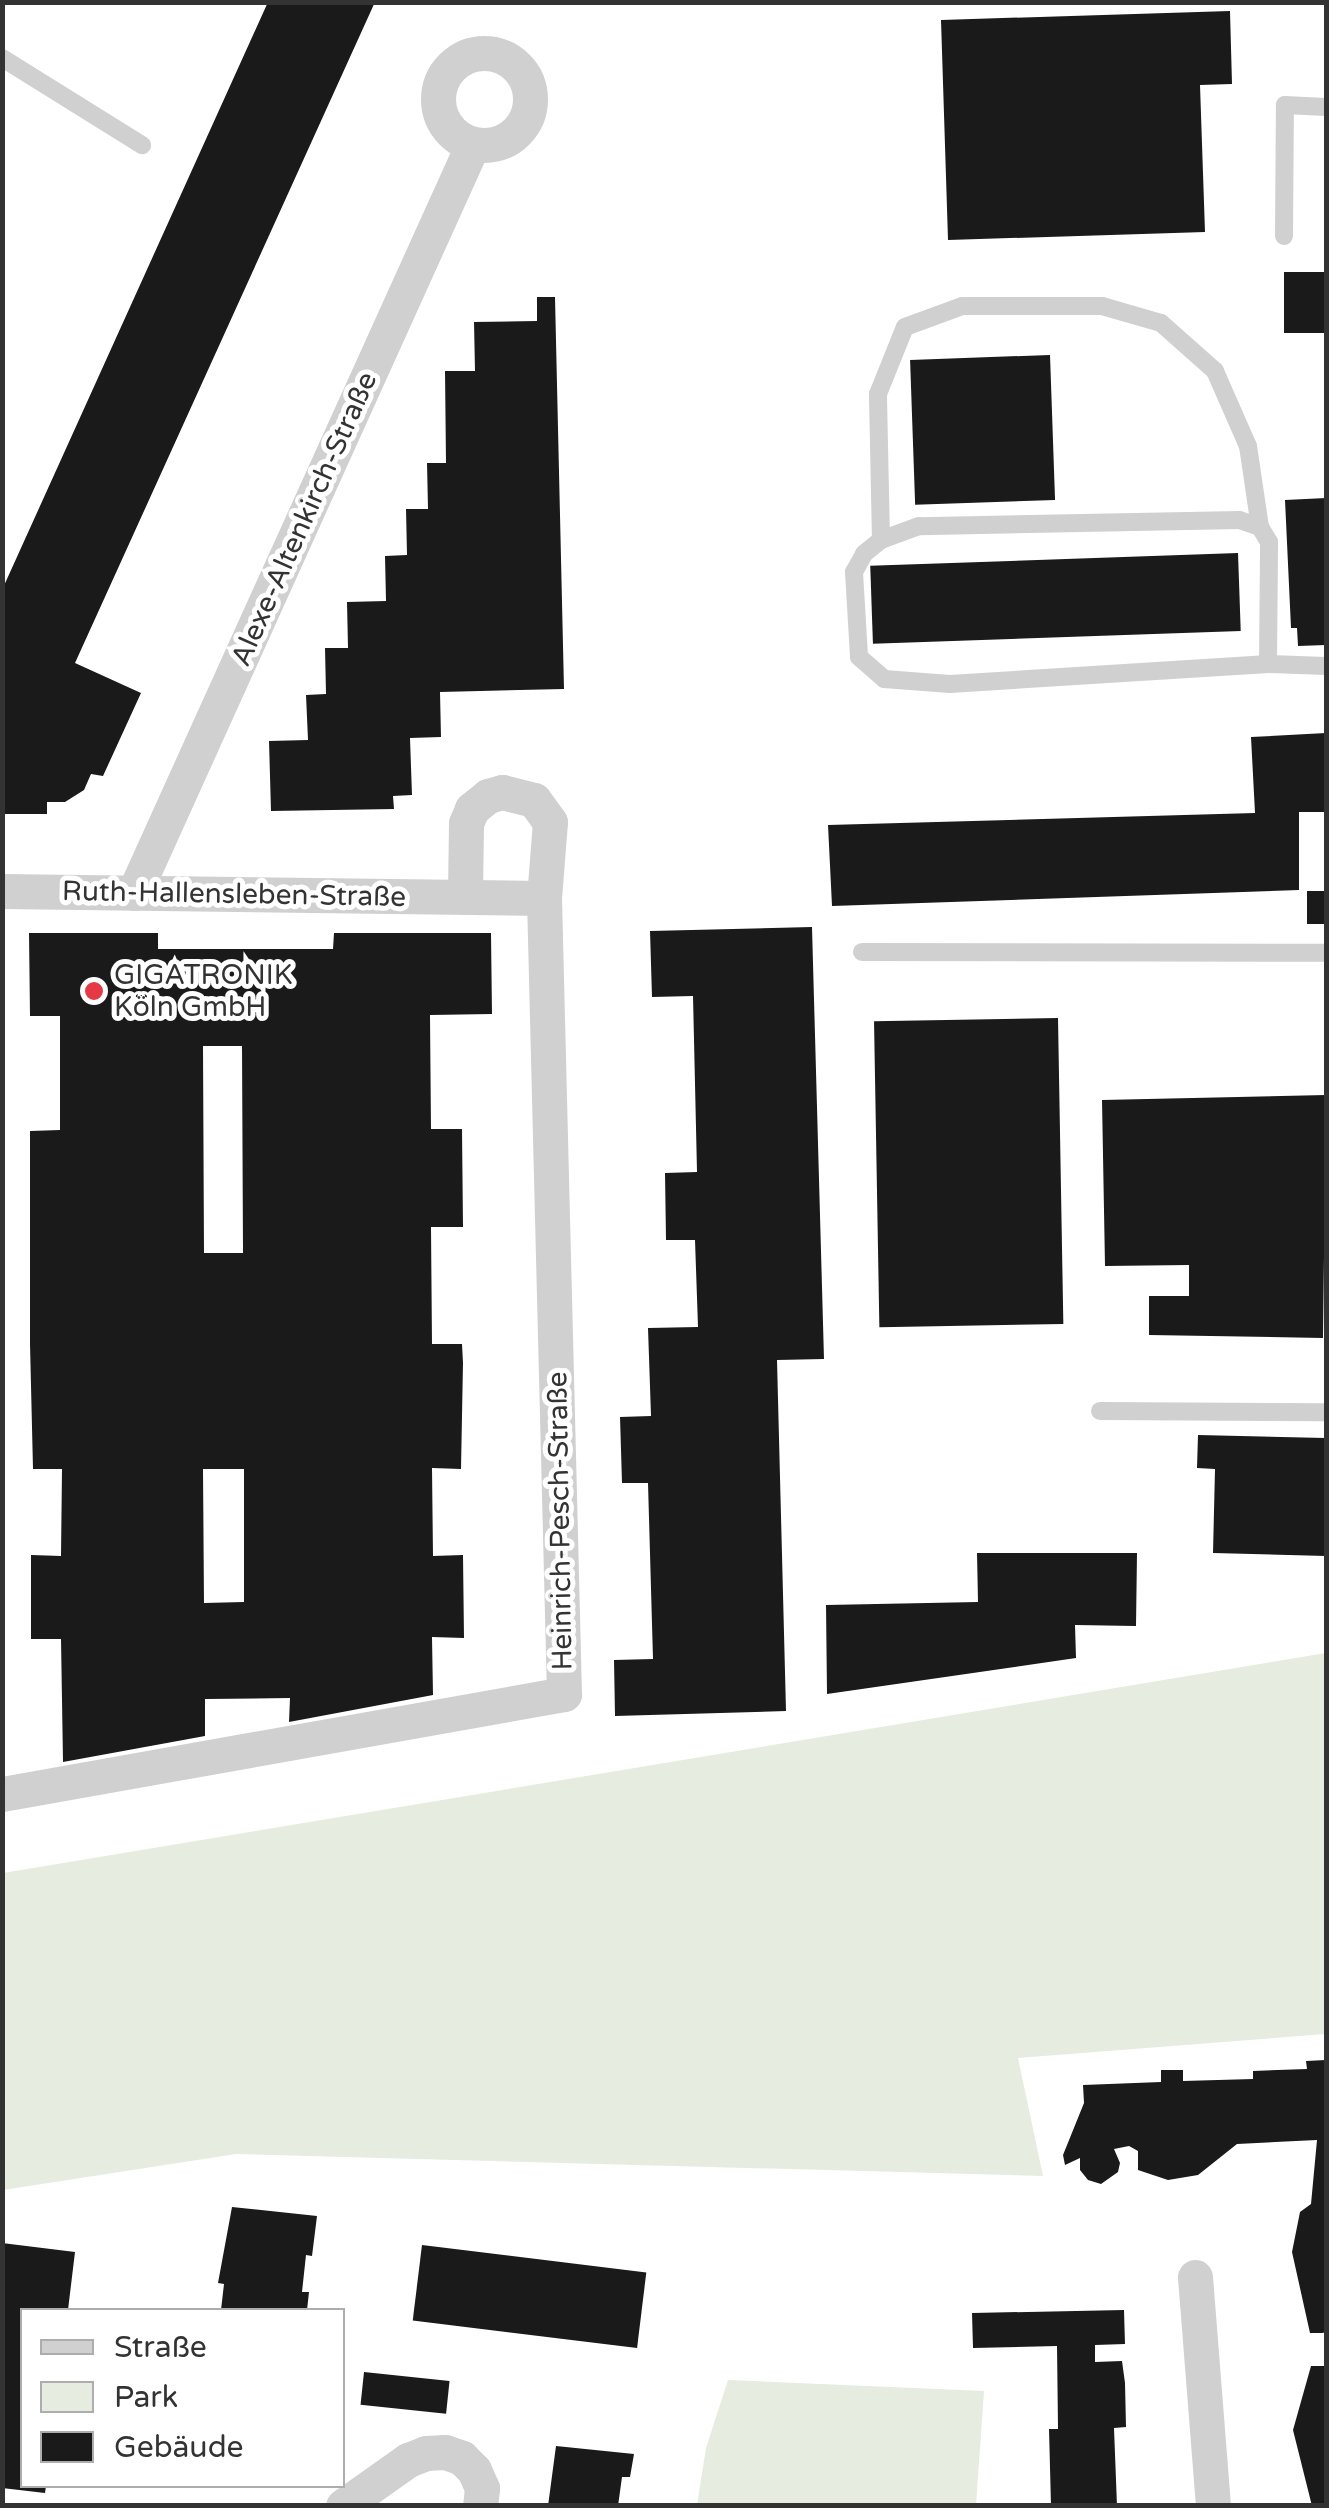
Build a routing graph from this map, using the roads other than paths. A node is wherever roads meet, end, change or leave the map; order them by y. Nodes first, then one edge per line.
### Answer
1 (2, 58) edge
2 (1326, 107) edge
3 (142, 144) dead end
4 (473, 144) dead end
5 (1284, 236) dead end
6 (1260, 527) junction
7 (880, 540) junction
8 (1268, 664) junction
9 (1326, 666) edge
10 (2, 891) edge
11 (134, 893) junction
12 (466, 897) junction
13 (544, 898) junction
14 (862, 952) dead end
15 (1326, 953) edge
16 (1100, 1411) dead end
17 (1326, 1412) edge
18 (2, 1794) edge
19 (1194, 2278) dead end
20 (344, 2506) edge
21 (480, 2506) edge
22 (1213, 2506) edge

1 - 3 lane
2 - 5 lane
4 - 11 street, Alexe-Altenkirch-Straße
6 - 7 lane
6 - 7 lane
6 - 8 lane
7 - 8 lane
8 - 9 lane
10 - 11 street, Ruth-Hallensleben-Straße
11 - 12 street, Ruth-Hallensleben-Straße
12 - 13 street, Ruth-Hallensleben-Straße
12 - 13 street
13 - 18 street, Heinrich-Pesch-Straße
14 - 15 lane
16 - 17 lane
19 - 22 street
20 - 21 street

